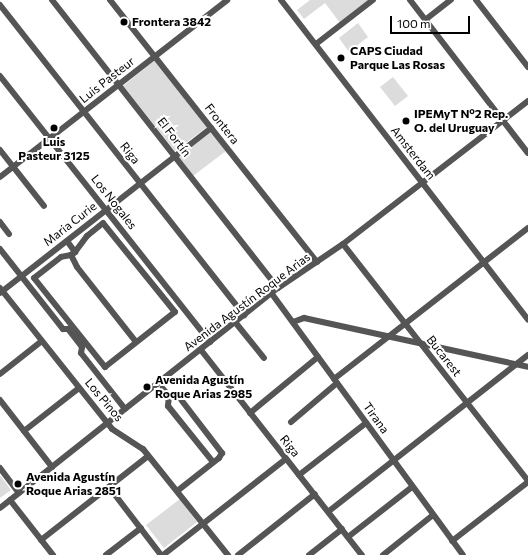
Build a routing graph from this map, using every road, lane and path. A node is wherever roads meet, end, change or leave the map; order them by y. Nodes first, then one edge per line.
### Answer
1 (4, 0) edge
2 (52, 0) edge
3 (110, 0) edge
4 (227, 0) edge
5 (281, 0) edge
6 (373, 0) edge
7 (410, 0) edge
8 (451, 0) edge
9 (476, 0) edge
10 (0, 4) edge
11 (425, 20) junction
12 (316, 44) junction
13 (154, 57) junction
14 (528, 67) edge
15 (0, 76) edge
16 (118, 85) junction
17 (528, 101) edge
18 (84, 112) junction
19 (503, 121) junction
20 (211, 128) junction
21 (50, 139) junction
22 (0, 150) edge
23 (528, 153) edge
24 (175, 156) junction
25 (13, 167) junction
26 (0, 177) edge
27 (422, 183) junction
28 (140, 184) junction
29 (44, 206) dead end
30 (106, 210) junction
31 (0, 222) edge
32 (528, 228) edge
33 (9, 234) dead end
34 (67, 241) junction
35 (343, 244) junction
36 (0, 249) edge
37 (73, 253) junction
38 (317, 262) junction
39 (484, 262) junction
40 (22, 276) junction
41 (278, 288) junction
42 (1, 291) edge
43 (272, 294) junction
44 (244, 316) junction
45 (528, 320) edge
46 (235, 322) junction
47 (292, 322) junction
48 (405, 324) junction
49 (389, 337) junction
50 (42, 341) junction
51 (136, 342) junction
52 (210, 342) junction
53 (421, 344) junction
54 (201, 350) junction
55 (528, 355) edge
56 (318, 357) junction
57 (264, 358) dead end
58 (516, 364) junction
59 (528, 367) edge
60 (0, 374) edge
61 (336, 381) junction
62 (158, 383) junction
63 (79, 388) junction
64 (169, 396) junction
65 (0, 400) edge
66 (467, 403) junction
67 (125, 409) junction
68 (250, 413) junction
69 (291, 422) dead end
70 (107, 423) junction
71 (366, 423) junction
72 (24, 431) junction
73 (148, 456) junction
74 (286, 459) junction
75 (393, 460) junction
76 (213, 462) junction
77 (52, 467) junction
78 (0, 468) edge
79 (299, 475) junction
80 (528, 481) edge
81 (412, 486) junction
82 (109, 487) junction
83 (177, 491) junction
84 (19, 492) junction
85 (315, 494) junction
86 (10, 500) junction
87 (0, 508) edge
88 (329, 511) junction
89 (434, 515) junction
90 (203, 524) junction
91 (141, 528) junction
92 (342, 529) junction
93 (348, 537) junction
94 (41, 540) junction
95 (452, 541) junction
96 (53, 555) edge
97 (106, 555) edge
98 (162, 555) edge
99 (228, 555) edge
100 (238, 555) edge
101 (309, 555) edge
102 (362, 555) edge
103 (383, 555) edge
104 (462, 555) edge

1 - 10 street
2 - 16 street, El Fortín
3 - 13 street, Frontera
4 - 13 street, Luis Pasteur
5 - 12 street, Amsterdam
6 - 12 street
7 - 11 street
8 - 11 street
9 - 14 street
10 - 18 street, Riga
11 - 19 street
12 - 27 street, Amsterdam
13 - 16 street, Luis Pasteur
13 - 20 street, Frontera
15 - 21 street, Los Nogales
16 - 18 street, Luis Pasteur
16 - 24 street, El Fortín
17 - 19 street, Avenida Agustín Roque Arias
18 - 21 street, Luis Pasteur
18 - 28 street, Riga
19 - 23 street
19 - 27 street, Avenida Agustín Roque Arias
20 - 24 street, Maria Curie
20 - 38 street, Frontera
21 - 25 street, Luis Pasteur
21 - 30 street, Los Nogales
22 - 25 street
24 - 28 street, Maria Curie
24 - 41 street, El Fortín
25 - 26 street, Luis Pasteur
25 - 29 street
27 - 35 street, Avenida Agustín Roque Arias
27 - 39 street, Amsterdam
28 - 30 street, Maria Curie
28 - 44 street, Riga
30 - 34 street, Maria Curie
30 - 52 street, Los Nogales
31 - 33 street
32 - 39 street
34 - 37 street
34 - 40 street, Maria Curie
35 - 38 street, Avenida Agustín Roque Arias
35 - 48 street, Bucarest
36 - 40 street
37 - 51 street
37 - 51 street
37 - 51 street
38 - 41 street, Avenida Agustín Roque Arias
39 - 45 street, Amsterdam
39 - 48 street
40 - 42 street, Maria Curie
40 - 67 street
41 - 43 street, Avenida Agustín Roque Arias
42 - 50 street, Los Pinos
43 - 44 street, Avenida Agustín Roque Arias
43 - 47 street, Tirana
44 - 46 street, Avenida Agustín Roque Arias
46 - 52 street, Avenida Agustín Roque Arias
46 - 57 street
47 - 49 street
47 - 56 street, Tirana
48 - 49 street
48 - 53 street, Bucarest
49 - 53 street
49 - 61 street
50 - 60 street
50 - 63 street, Los Pinos
52 - 54 street, Avenida Agustín Roque Arias
53 - 58 street
53 - 66 street, Bucarest
54 - 62 street, Avenida Agustín Roque Arias
54 - 68 street, Riga
55 - 58 street
56 - 61 street, Tirana
56 - 68 street
58 - 59 street
58 - 66 street
61 - 69 street
61 - 71 street, Tirana
62 - 64 street
62 - 67 street, Avenida Agustín Roque Arias
63 - 70 street, Los Pinos
63 - 72 street
64 - 76 street
64 - 76 street
65 - 72 street
66 - 75 street
66 - 80 street, Bucarest
67 - 70 street, Avenida Agustín Roque Arias
68 - 74 street, Riga
70 - 73 street, Los Pinos
70 - 77 street, Avenida Agustín Roque Arias
71 - 75 street, Tirana
71 - 79 street
72 - 77 street
73 - 82 street
73 - 83 street, Los Pinos
74 - 79 street, Riga
74 - 90 street
75 - 81 street, Tirana
75 - 88 street
76 - 83 street
77 - 84 street, Avenida Agustín Roque Arias
78 - 84 street
79 - 85 street, Riga
80 - 95 street
81 - 89 street, Tirana
81 - 93 street
82 - 91 street
82 - 94 street
83 - 90 street, Los Pinos
84 - 86 street, Avenida Agustín Roque Arias
85 - 88 street, Riga
85 - 100 street
86 - 87 street, Avenida Agustín Roque Arias
86 - 94 street
88 - 92 street, Riga
89 - 95 street, Tirana
89 - 103 street
90 - 98 street
90 - 99 street, Los Pinos
91 - 97 street
91 - 98 street
92 - 93 street, Riga
92 - 101 street
93 - 102 street, Riga
94 - 96 street
95 - 104 street, Tirana

